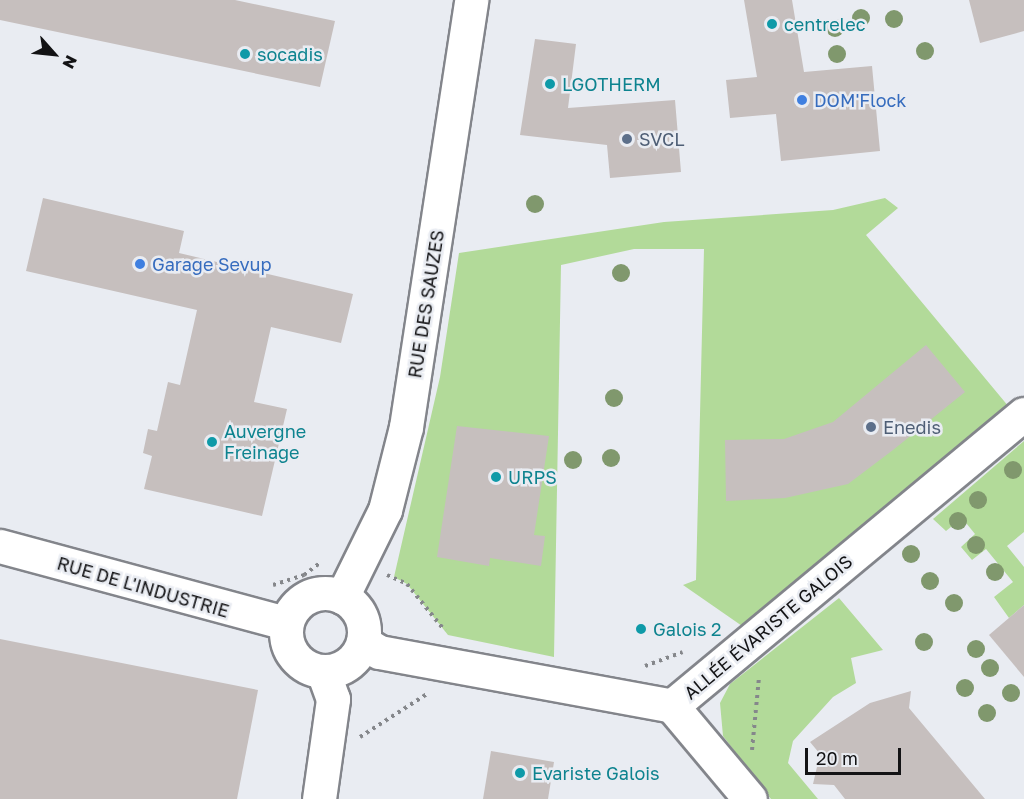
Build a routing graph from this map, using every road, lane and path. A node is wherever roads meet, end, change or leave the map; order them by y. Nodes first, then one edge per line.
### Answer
1 (471, 0) edge
2 (1024, 414) edge
3 (0, 546) edge
4 (361, 567) junction
5 (266, 585) dead end
6 (342, 597) junction
7 (286, 623) junction
8 (452, 636) dead end
9 (363, 642) junction
10 (748, 643) junction
11 (694, 647) dead end
12 (640, 668) dead end
13 (323, 672) junction
14 (432, 691) dead end
15 (672, 706) junction
16 (352, 742) dead end
17 (729, 774) junction
18 (319, 799) edge
19 (750, 799) edge

1 - 4 street, RUE DES SAUZES
2 - 10 street, ALLÉE ÉVARISTE GALOIS
3 - 7 street, RUE DE L'INDUSTRIE
4 - 5 path
4 - 6 street, RUE DES SAUZES
4 - 8 path
6 - 7 street
6 - 9 street
7 - 13 street
9 - 13 street
9 - 15 street, ALLÉE ÉVARISTE GALOIS
10 - 15 street, ALLÉE ÉVARISTE GALOIS
10 - 17 path
11 - 12 path
13 - 18 street
14 - 16 path
15 - 17 street
17 - 19 street

